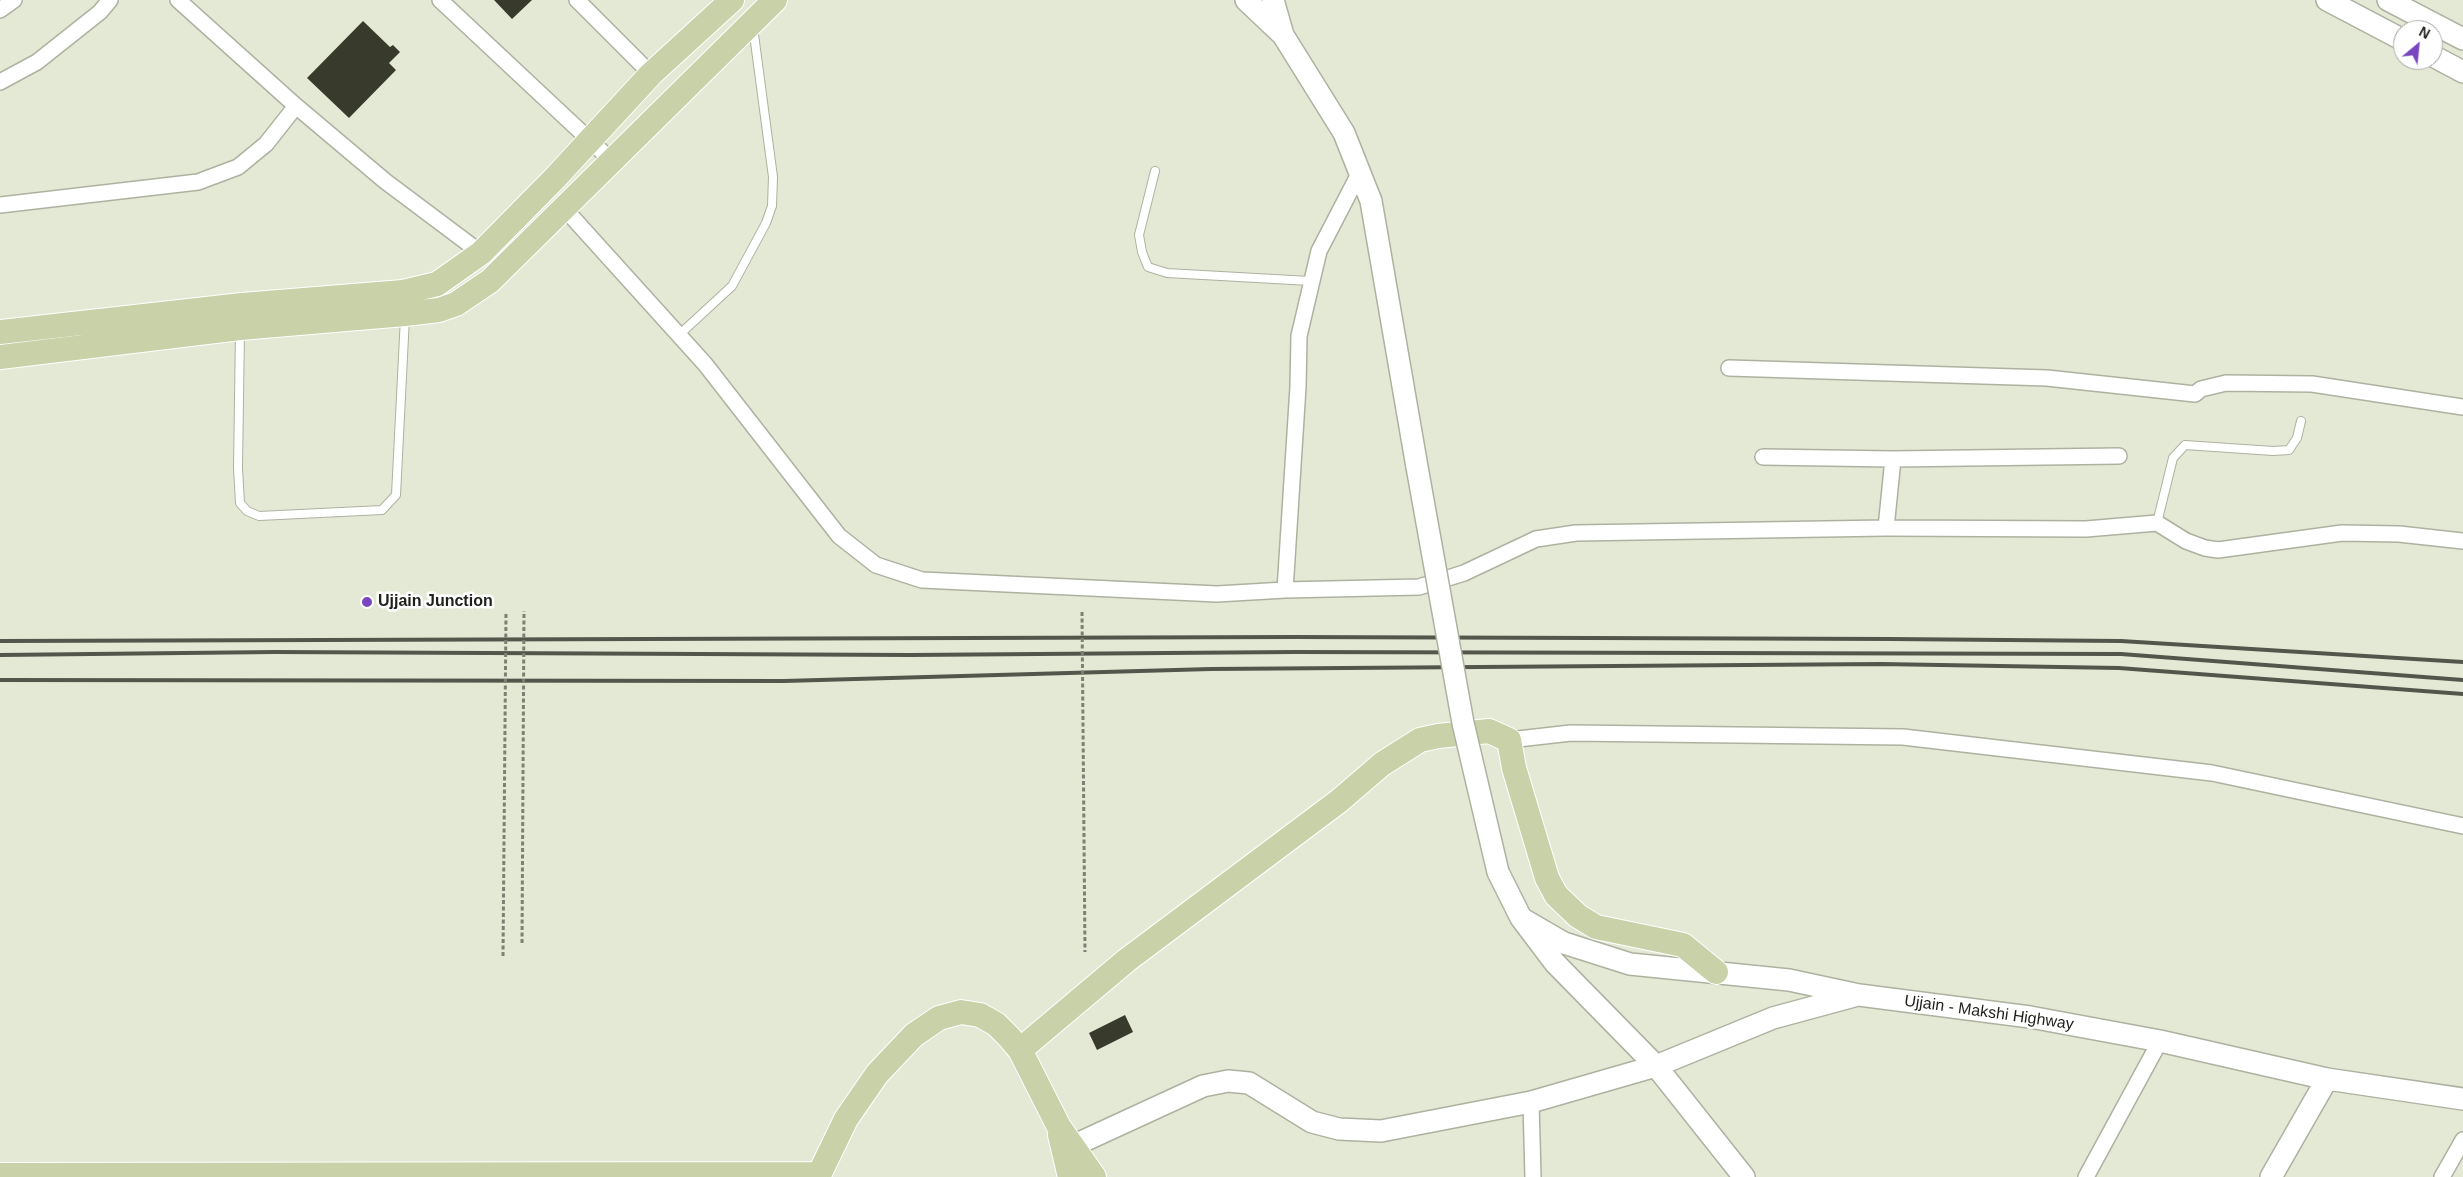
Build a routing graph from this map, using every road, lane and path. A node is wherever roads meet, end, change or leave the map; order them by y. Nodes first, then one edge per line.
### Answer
1 (14, 0) edge
2 (110, 0) edge
3 (178, 0) edge
4 (440, 0) edge
5 (577, 0) edge
6 (732, 0) edge
7 (775, 0) edge
8 (1246, 0) edge
9 (1273, 0) edge
10 (2327, 0) edge
11 (2388, 0) edge
12 (0, 10) edge
13 (753, 22) junction
14 (1283, 35) junction
15 (2393, 35) edge
16 (2461, 38) edge
17 (2448, 64) edge
18 (651, 74) junction
19 (0, 82) edge
20 (296, 106) junction
21 (590, 141) junction
22 (612, 161) junction
23 (1154, 171) dead end
24 (1360, 172) junction
25 (0, 205) edge
26 (564, 208) junction
27 (480, 253) junction
28 (1310, 281) junction
29 (404, 303) junction
30 (241, 316) junction
31 (0, 332) edge
32 (679, 335) junction
33 (0, 357) edge
34 (1729, 368) dead end
35 (2463, 407) edge
36 (2301, 421) dead end
37 (2119, 456) dead end
38 (1763, 457) dead end
39 (1893, 459) junction
40 (2158, 523) junction
41 (1886, 528) junction
42 (2463, 541) edge
43 (1285, 590) junction
44 (506, 612) dead end
45 (524, 612) dead end
46 (1082, 612) dead end
47 (1509, 740) junction
48 (2463, 826) edge
49 (1521, 918) junction
50 (522, 943) dead end
51 (1085, 952) dead end
52 (503, 956) dead end
53 (1716, 972) junction
54 (1859, 995) junction
55 (2160, 1041) junction
56 (1020, 1050) junction
57 (1656, 1066) junction
58 (2327, 1079) junction
59 (2463, 1099) edge
60 (1531, 1102) junction
61 (2463, 1140) edge
62 (1065, 1141) junction
63 (0, 1175) edge
64 (818, 1175) edge
65 (1070, 1177) edge
66 (1094, 1177) edge
67 (1534, 1177) edge
68 (1744, 1177) edge
69 (2086, 1177) edge
70 (2271, 1177) edge
71 (2442, 1177) edge

1 - 12 street
2 - 19 street
3 - 20 street
4 - 21 street
5 - 18 street
6 - 18 main road
7 - 13 main road
8 - 14 main road
9 - 14 main road
10 - 15 main road
11 - 16 main road
13 - 22 main road
13 - 32 lane
14 - 24 main road
16 - 17 main road
18 - 21 main road
20 - 25 street
20 - 27 street
21 - 22 street
21 - 27 main road
22 - 26 main road
23 - 28 lane
24 - 28 street
24 - 49 main road, bridge
26 - 29 main road
26 - 32 street
27 - 29 main road
28 - 43 street
29 - 30 main road
29 - 30 lane
30 - 31 main road
30 - 33 main road
32 - 43 street
34 - 35 street
36 - 40 lane
37 - 39 street
38 - 39 street
39 - 41 street
40 - 41 street
40 - 42 street
41 - 43 street
44 - 52 path, bridge
45 - 50 path, bridge
46 - 51 path, bridge
47 - 48 street
47 - 53 main road
47 - 56 main road
49 - 53 main road, Ujjain - Makshi Highway
49 - 57 main road
53 - 54 main road, Ujjain - Makshi Highway
54 - 55 main road, Ujjain - Makshi Highway
54 - 57 main road
55 - 58 main road, Ujjain - Makshi Highway
55 - 69 street
56 - 62 main road
56 - 64 main road
57 - 60 main road
57 - 68 main road
58 - 59 main road, Ujjain - Makshi Highway
58 - 70 main road
60 - 62 main road
60 - 67 street
61 - 71 street
62 - 65 main road
62 - 66 main road
63 - 64 main road

